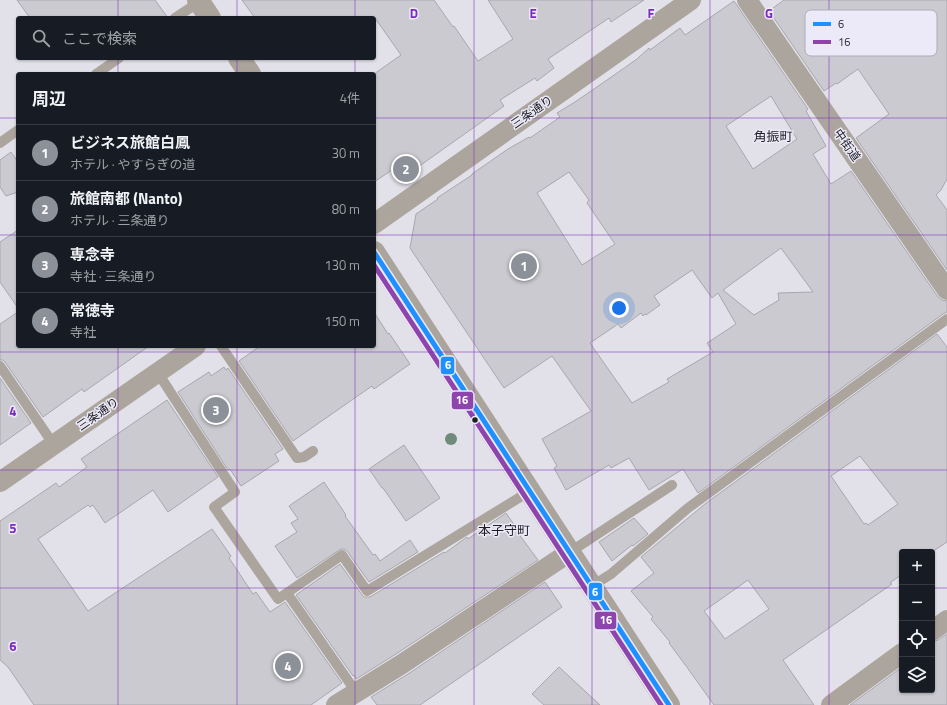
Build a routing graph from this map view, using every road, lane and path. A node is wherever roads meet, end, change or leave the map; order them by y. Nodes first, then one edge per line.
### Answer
1 (691, 0) edge
2 (747, 0) edge
3 (202, 7) edge
4 (180, 16) edge
5 (116, 60) edge
6 (240, 60) edge
7 (99, 72) edge
8 (248, 72) edge
9 (16, 131) edge
10 (0, 143) edge
11 (376, 223) edge
12 (376, 255) edge
13 (947, 290) edge
14 (947, 319) edge
15 (193, 348) edge
16 (222, 348) edge
17 (0, 366) edge
18 (158, 373) junction
19 (54, 444) junction
20 (313, 450) dead end
21 (0, 482) edge
22 (672, 485) dead end
23 (530, 491) junction
24 (570, 552) junction
25 (592, 586) junction
26 (288, 593) junction
27 (947, 620) edge
28 (935, 629) edge
29 (899, 655) edge
30 (356, 692) junction
31 (336, 705) edge
32 (669, 705) edge
33 (831, 705) edge

1 - 11 street, 三条通り
2 - 13 street, 中街道
3 - 4 lane
5 - 7 lane
6 - 8 street
9 - 10 lane
12 - 23 street
14 - 25 lane
15 - 18 street, 三条通り
16 - 20 lane
17 - 19 lane
18 - 19 street, 三条通り
18 - 26 lane
19 - 21 street, 三条通り
22 - 24 lane
23 - 24 street
23 - 26 lane
24 - 25 street
24 - 30 street
25 - 32 street
26 - 30 lane
27 - 28 street
29 - 33 street
30 - 31 street

